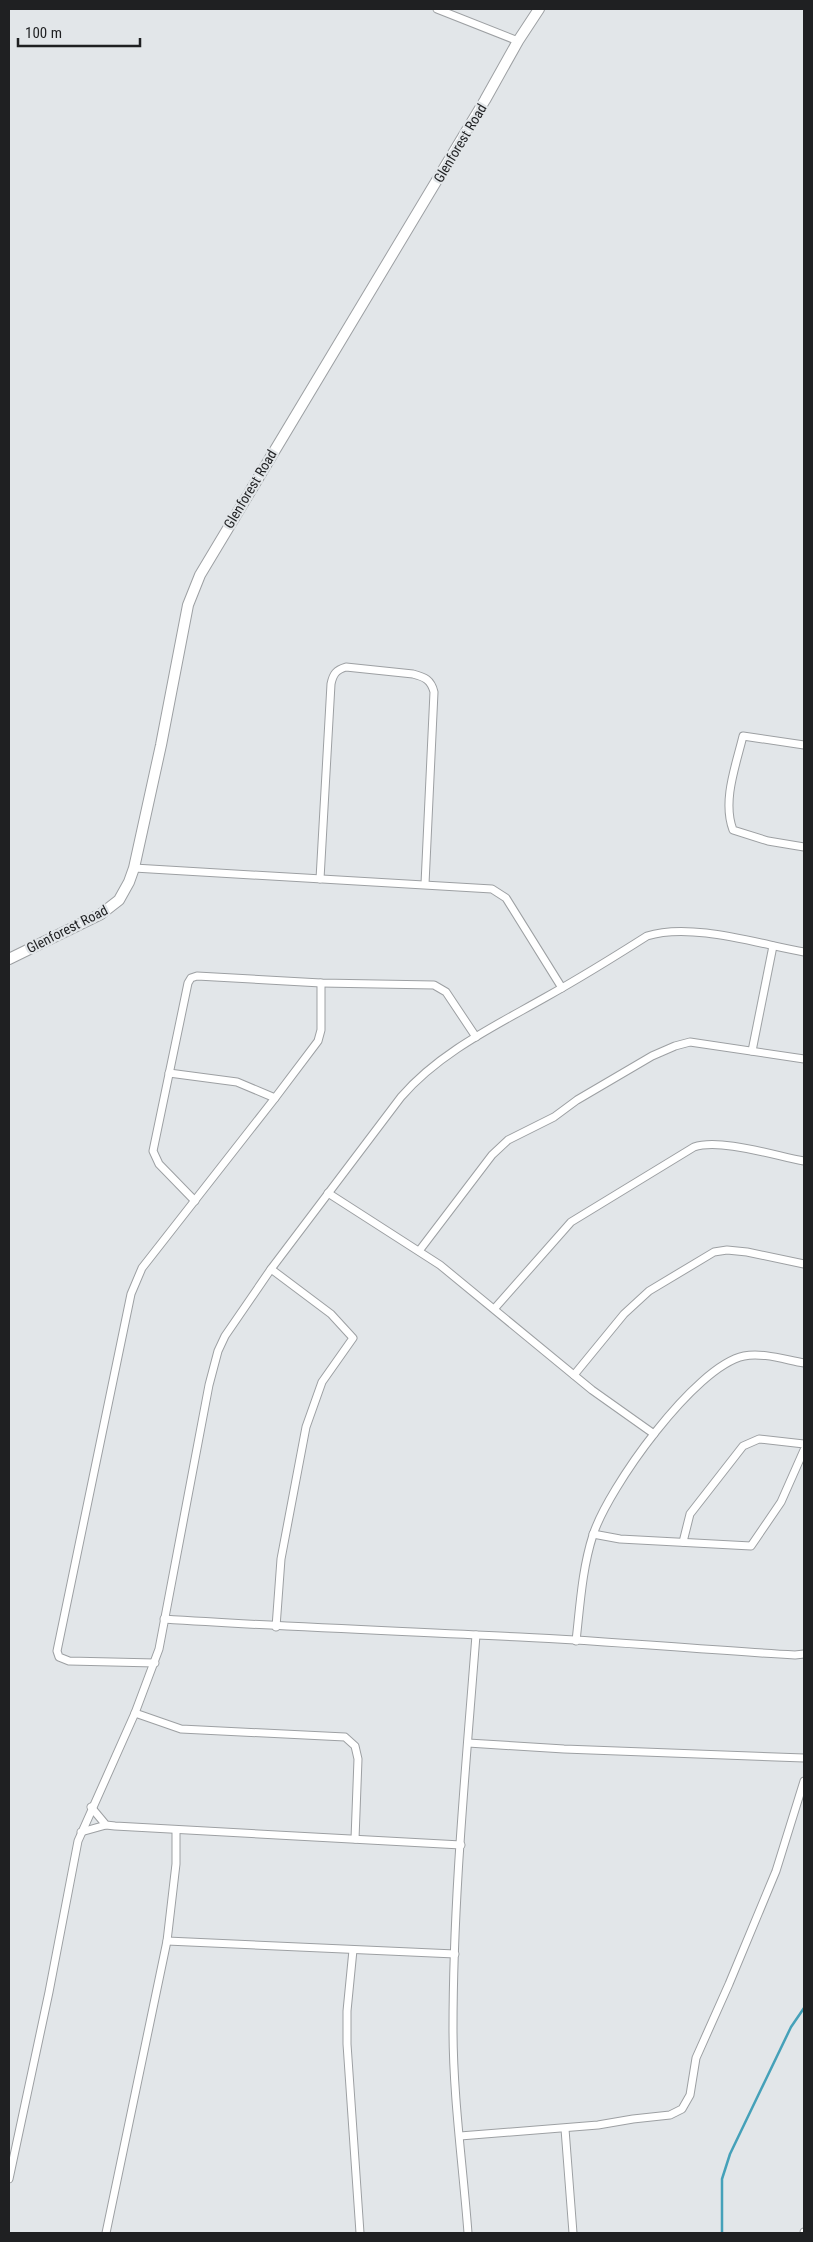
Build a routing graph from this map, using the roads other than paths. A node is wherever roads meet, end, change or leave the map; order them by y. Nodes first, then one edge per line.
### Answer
1 (437, 9) edge
2 (539, 9) edge
3 (518, 41) junction
4 (804, 745) edge
5 (804, 847) edge
6 (134, 868) junction
7 (320, 879) junction
8 (425, 884) junction
9 (773, 946) junction
10 (804, 952) edge
11 (9, 958) edge
12 (321, 983) junction
13 (562, 988) junction
14 (476, 1037) junction
15 (752, 1051) junction
16 (804, 1059) edge
17 (169, 1073) junction
18 (276, 1098) junction
19 (804, 1161) edge
20 (328, 1193) junction
21 (195, 1201) junction
22 (419, 1251) junction
23 (804, 1264) edge
24 (271, 1269) junction
25 (495, 1308) junction
26 (804, 1363) edge
27 (574, 1375) junction
28 (654, 1434) junction
29 (804, 1444) edge
30 (804, 1450) edge
31 (593, 1534) junction
32 (684, 1542) junction
33 (164, 1619) junction
34 (276, 1627) junction
35 (476, 1635) junction
36 (576, 1641) junction
37 (804, 1654) edge
38 (155, 1663) junction
39 (135, 1713) junction
40 (468, 1744) junction
41 (804, 1758) edge
42 (804, 1780) edge
43 (91, 1807) junction
44 (106, 1825) junction
45 (176, 1831) junction
46 (81, 1832) junction
47 (355, 1839) junction
48 (461, 1845) junction
49 (167, 1940) junction
50 (352, 1950) junction
51 (455, 1954) junction
52 (565, 2129) junction
53 (460, 2136) junction
54 (9, 2180) edge
55 (106, 2233) edge
56 (360, 2233) edge
57 (468, 2233) edge
58 (573, 2233) edge

1 - 3 street
2 - 3 street, Glenforest Road
3 - 6 street, Glenforest Road
4 - 5 street
6 - 7 street
6 - 11 street, Glenforest Road
7 - 8 street
7 - 8 street
8 - 13 street
9 - 10 street
9 - 13 street
9 - 15 street
12 - 14 street
12 - 17 street
12 - 18 street
13 - 14 street
14 - 20 street
15 - 16 street
15 - 22 street
17 - 18 street
17 - 21 street
18 - 21 street
19 - 25 street
20 - 22 street
20 - 24 street
21 - 38 street
22 - 25 street
23 - 27 street
24 - 33 street
24 - 34 street
25 - 27 street
26 - 28 street
27 - 28 street
28 - 31 street
29 - 32 street
30 - 32 street
31 - 32 street
31 - 36 street
33 - 34 street
33 - 38 street
34 - 35 street
35 - 36 street
35 - 40 street
36 - 37 street
38 - 39 street
39 - 43 street
39 - 47 street
40 - 41 street
40 - 48 street
42 - 52 street
43 - 44 street
43 - 46 street
44 - 45 street
44 - 46 street
45 - 47 street
45 - 49 street
46 - 54 street
47 - 48 street
48 - 51 street
49 - 50 street
49 - 55 street
50 - 51 street
50 - 56 street
51 - 53 street
52 - 53 street
52 - 58 street
53 - 57 street

